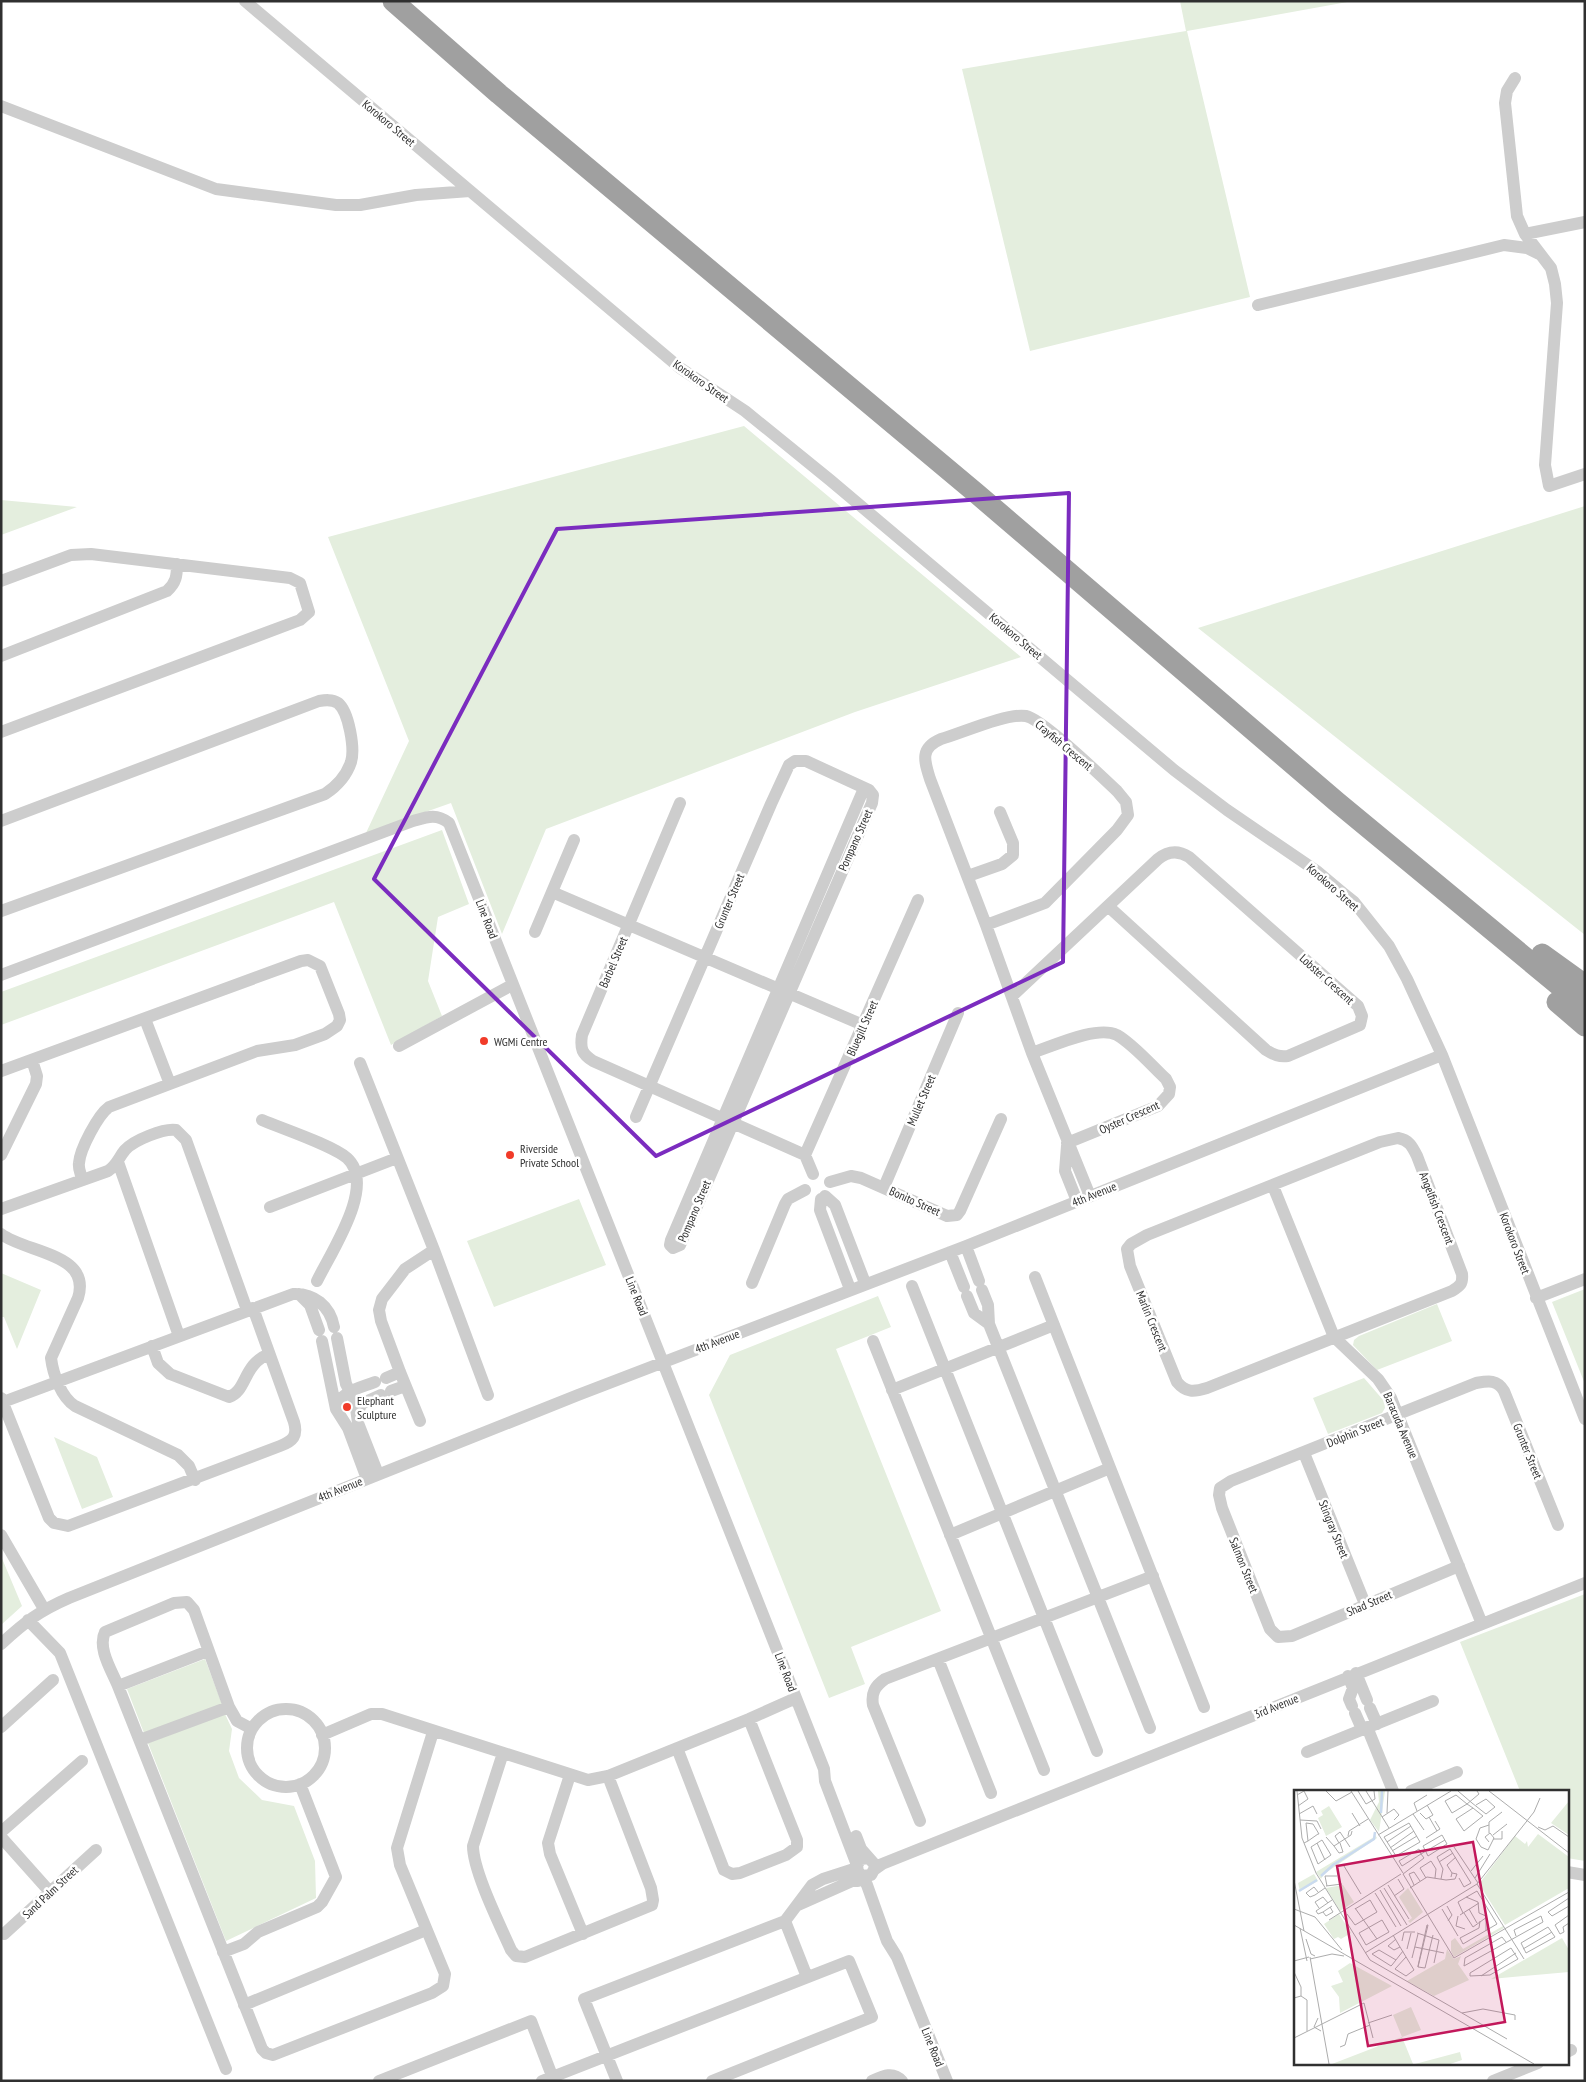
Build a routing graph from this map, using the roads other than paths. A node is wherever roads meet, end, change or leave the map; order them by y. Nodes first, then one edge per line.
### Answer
1 (245, 1) edge
2 (394, 1) edge
3 (1515, 78) dead end
4 (1, 106) edge
5 (470, 191) junction
6 (1585, 222) edge
7 (1525, 234) junction
8 (1543, 256) junction
9 (1258, 305) dead end
10 (1585, 474) edge
11 (177, 564) junction
12 (1, 581) edge
13 (1, 656) edge
14 (1208, 690) junction
15 (1, 732) edge
16 (869, 790) joint
17 (1337, 802) junction
18 (680, 803) dead end
19 (1000, 812) dead end
20 (1, 821) edge
21 (574, 840) dead end
22 (968, 876) junction
23 (552, 892) junction
24 (918, 900) dead end
25 (1109, 907) junction
26 (1, 911) edge
27 (986, 925) junction
28 (629, 926) junction
29 (535, 932) dead end
30 (705, 957) junction
31 (1, 975) edge
32 (512, 985) junction
33 (1585, 986) edge
34 (784, 990) junction
35 (1012, 996) junction
36 (1585, 1007) edge
37 (958, 1013) dead end
38 (145, 1019) junction
39 (863, 1025) junction
40 (1585, 1026) edge
41 (399, 1046) dead end
42 (1032, 1053) junction
43 (1442, 1055) junction
44 (32, 1060) junction
45 (360, 1063) dead end
46 (1, 1072) edge
47 (170, 1084) junction
48 (649, 1086) junction
49 (636, 1117) dead end
50 (1002, 1119) dead end
51 (262, 1120) dead end
52 (727, 1120) junction
53 (1067, 1143) junction
54 (1, 1154) edge
55 (805, 1155) junction
56 (397, 1158) junction
57 (118, 1162) junction
58 (356, 1174) junction
59 (813, 1174) junction
60 (82, 1179) junction
61 (830, 1182) junction
62 (1273, 1186) junction
63 (884, 1187) junction
64 (805, 1190) junction
65 (1090, 1196) junction
66 (823, 1197) junction
67 (1077, 1201) junction
68 (270, 1207) dead end
69 (1, 1209) edge
70 (685, 1220) dead end
71 (1, 1234) edge
72 (966, 1246) junction
73 (434, 1250) junction
74 (950, 1252) junction
75 (1035, 1277) dead end
76 (1585, 1279) edge
77 (317, 1281) dead end
78 (752, 1283) dead end
79 (866, 1283) junction
80 (912, 1286) dead end
81 (850, 1289) junction
82 (299, 1294) junction
83 (1536, 1298) junction
84 (250, 1309) junction
85 (989, 1324) junction
86 (1054, 1325) junction
87 (178, 1336) junction
88 (1334, 1337) junction
89 (873, 1341) dead end
90 (152, 1346) junction
91 (998, 1347) junction
92 (270, 1354) junction
93 (664, 1362) junction
94 (945, 1369) junction
95 (400, 1372) junction
96 (58, 1380) junction
97 (1493, 1381) joint
98 (405, 1386) junction
99 (892, 1390) junction
100 (351, 1392) junction
101 (488, 1395) dead end
102 (2, 1400) edge
103 (336, 1409) junction
104 (358, 1413) junction
105 (1398, 1414) junction
106 (1585, 1419) edge
107 (420, 1420) dead end
108 (1304, 1453) junction
109 (1110, 1468) junction
110 (372, 1476) junction
111 (194, 1480) junction
112 (1220, 1488) joint
113 (1055, 1490) junction
114 (1002, 1513) junction
115 (1558, 1525) dead end
116 (1, 1535) edge
117 (950, 1535) junction
118 (1459, 1566) junction
119 (1152, 1576) junction
120 (1585, 1583) edge
121 (1098, 1596) junction
122 (1365, 1604) junction
123 (44, 1609) junction
124 (1044, 1618) junction
125 (28, 1620) junction
126 (1482, 1624) junction
127 (991, 1638) junction
128 (1278, 1638) joint
129 (1, 1644) edge
130 (208, 1651) junction
131 (938, 1659) junction
132 (1352, 1674) junction
133 (53, 1680) dead end
134 (118, 1686) junction
135 (796, 1698) junction
136 (1433, 1701) dead end
137 (1204, 1706) dead end
138 (229, 1707) junction
139 (749, 1719) junction
140 (1, 1727) edge
141 (1369, 1727) junction
142 (252, 1728) junction
143 (1150, 1728) dead end
144 (433, 1732) junction
145 (322, 1735) junction
146 (140, 1740) junction
147 (677, 1748) junction
148 (1097, 1750) dead end
149 (1307, 1752) dead end
150 (503, 1754) junction
151 (82, 1761) dead end
152 (1044, 1770) dead end
153 (1456, 1772) dead end
154 (570, 1775) junction
155 (608, 1776) junction
156 (300, 1784) junction
157 (1393, 1790) edge
158 (1413, 1790) edge
159 (991, 1793) dead end
160 (920, 1820) dead end
161 (1, 1832) edge
162 (1, 1837) edge
163 (96, 1850) dead end
164 (865, 1871) junction
165 (1568, 1872) edge
166 (1585, 1875) edge
167 (50, 1892) junction
168 (785, 1921) junction
169 (426, 1930) junction
170 (4, 1934) dead end
171 (583, 1934) junction
172 (223, 1952) junction
173 (807, 1977) junction
174 (244, 2005) junction
175 (606, 2055) junction
176 (1501, 2064) edge
177 (1536, 2064) edge
178 (226, 2069) dead end
179 (1506, 2076) junction
180 (549, 2079) edge
181 (380, 2081) edge
182 (617, 2081) edge
183 (712, 2081) edge
184 (872, 2081) edge
185 (902, 2081) edge
186 (946, 2081) edge
187 (1493, 2081) edge

1 - 5 street, Korokoro Street
2 - 14 highway
3 - 7 street
4 - 5 street
5 - 43 street, Korokoro Street
6 - 7 street
7 - 8 street
8 - 9 street
8 - 10 street
11 - 12 street
11 - 13 street
11 - 15 street
14 - 17 highway
14 - 40 highway
16 - 30 street, Grunter Street
16 - 34 street, Pompano Street
17 - 33 highway
17 - 36 highway
18 - 28 street, Barbel Street
19 - 22 street
20 - 26 street
21 - 23 street
22 - 27 street, Crayfish Crescent
22 - 27 street, Crayfish Crescent
23 - 28 street
23 - 29 street
24 - 39 street, Bluegill Street
25 - 25 street, Lobster Crescent
25 - 35 street, Lobster Crescent
27 - 35 street, Crayfish Crescent
28 - 30 street
28 - 48 street, Barbel Street
30 - 34 street
30 - 48 street, Grunter Street
31 - 32 street, Line Road
32 - 41 street
32 - 93 street, Line Road
34 - 39 street
34 - 52 street, Pompano Street
35 - 42 street, Crayfish Crescent
37 - 63 street, Mullet Street
38 - 44 street
38 - 47 street
38 - 47 street
39 - 55 street, Bluegill Street
42 - 53 street, Crayfish Crescent
42 - 53 street, Oyster Crescent
43 - 65 street, 4th Avenue
43 - 83 street, Korokoro Street
44 - 46 street
44 - 54 street
45 - 56 street
47 - 60 street
48 - 49 street, Grunter Street
48 - 52 street
50 - 63 street, Bonito Street
51 - 58 street
52 - 55 street
52 - 70 street, Pompano Street
53 - 65 street, Crayfish Crescent
53 - 67 street
55 - 59 street
56 - 58 street
56 - 73 street
57 - 60 street
57 - 84 street
57 - 87 street
58 - 68 street
58 - 77 street
59 - 61 street
59 - 64 street
60 - 69 street
61 - 63 street, Bonito Street
61 - 66 street
62 - 88 street, Baracuda Avenue
62 - 88 street, Angelfish Crescent
62 - 88 street, Marlin Crescent
64 - 66 street
64 - 78 street
65 - 67 street, 4th Avenue
66 - 79 street
66 - 81 street
67 - 72 street, 4th Avenue
71 - 96 street
72 - 74 street, 4th Avenue
72 - 85 street
73 - 95 street
73 - 101 street
74 - 79 street, 4th Avenue
74 - 85 street
75 - 86 street
76 - 83 street
79 - 81 street, 4th Avenue
80 - 94 street
81 - 93 street, 4th Avenue
82 - 84 street
82 - 100 street
82 - 103 street
83 - 106 street, Korokoro Street
84 - 87 street
84 - 92 street
85 - 91 street
86 - 91 street
86 - 109 street
87 - 90 street
88 - 105 street, Baracuda Avenue
89 - 99 street
90 - 92 street
90 - 96 street
91 - 94 street
91 - 113 street
92 - 111 street
93 - 110 street, 4th Avenue
93 - 135 street, Line Road
94 - 99 street
94 - 114 street
95 - 98 street
95 - 100 street
96 - 102 street
96 - 111 street
97 - 105 street, Dolphin Street
97 - 115 street, Grunter Street
98 - 104 street
98 - 107 street
99 - 117 street
100 - 103 street
100 - 104 street
102 - 111 street
103 - 110 street
104 - 110 street
105 - 108 street, Dolphin Street
105 - 118 street, Baracuda Avenue
108 - 112 street, Dolphin Street
108 - 122 street, Stingray Street
109 - 113 street
109 - 119 street
110 - 123 street, 4th Avenue
112 - 128 street, Salmon Street
113 - 114 street
113 - 121 street
114 - 117 street
114 - 124 street
116 - 123 street
117 - 127 street
118 - 122 street, Shad Street
118 - 126 street, Baracuda Avenue
119 - 121 street
119 - 137 street
120 - 126 street, 3rd Avenue
121 - 124 street
121 - 143 street
122 - 128 street, Shad Street
123 - 125 street, 4th Avenue
124 - 127 street
124 - 148 street
125 - 129 street, 4th Avenue
125 - 178 street
126 - 132 street, 3rd Avenue
127 - 131 street
127 - 152 street
130 - 134 street
130 - 134 street
130 - 138 street
131 - 159 street
131 - 160 street
132 - 141 street
132 - 141 street
132 - 164 street, 3rd Avenue
133 - 140 street
134 - 146 street
135 - 139 street
135 - 164 street, Line Road
136 - 141 street
138 - 142 street
138 - 146 street
139 - 147 street
139 - 147 street
141 - 149 street
141 - 157 street
142 - 145 street
142 - 156 street
144 - 145 street
144 - 150 street
144 - 169 street
145 - 156 street
146 - 172 street
147 - 155 street
150 - 154 street
150 - 171 street
151 - 161 street
153 - 158 street
154 - 155 street
154 - 171 street
155 - 171 street
156 - 172 street
162 - 167 street
163 - 167 street, Sand Palm Street
164 - 168 street, 3rd Avenue
164 - 186 street, Line Road
165 - 166 street
167 - 170 street, Sand Palm Street
168 - 173 street
168 - 175 street
169 - 174 street
169 - 174 street
172 - 174 street
173 - 175 street
173 - 183 street
175 - 180 street
175 - 182 street
176 - 179 street
177 - 179 street
179 - 187 street
180 - 181 street
184 - 185 street

